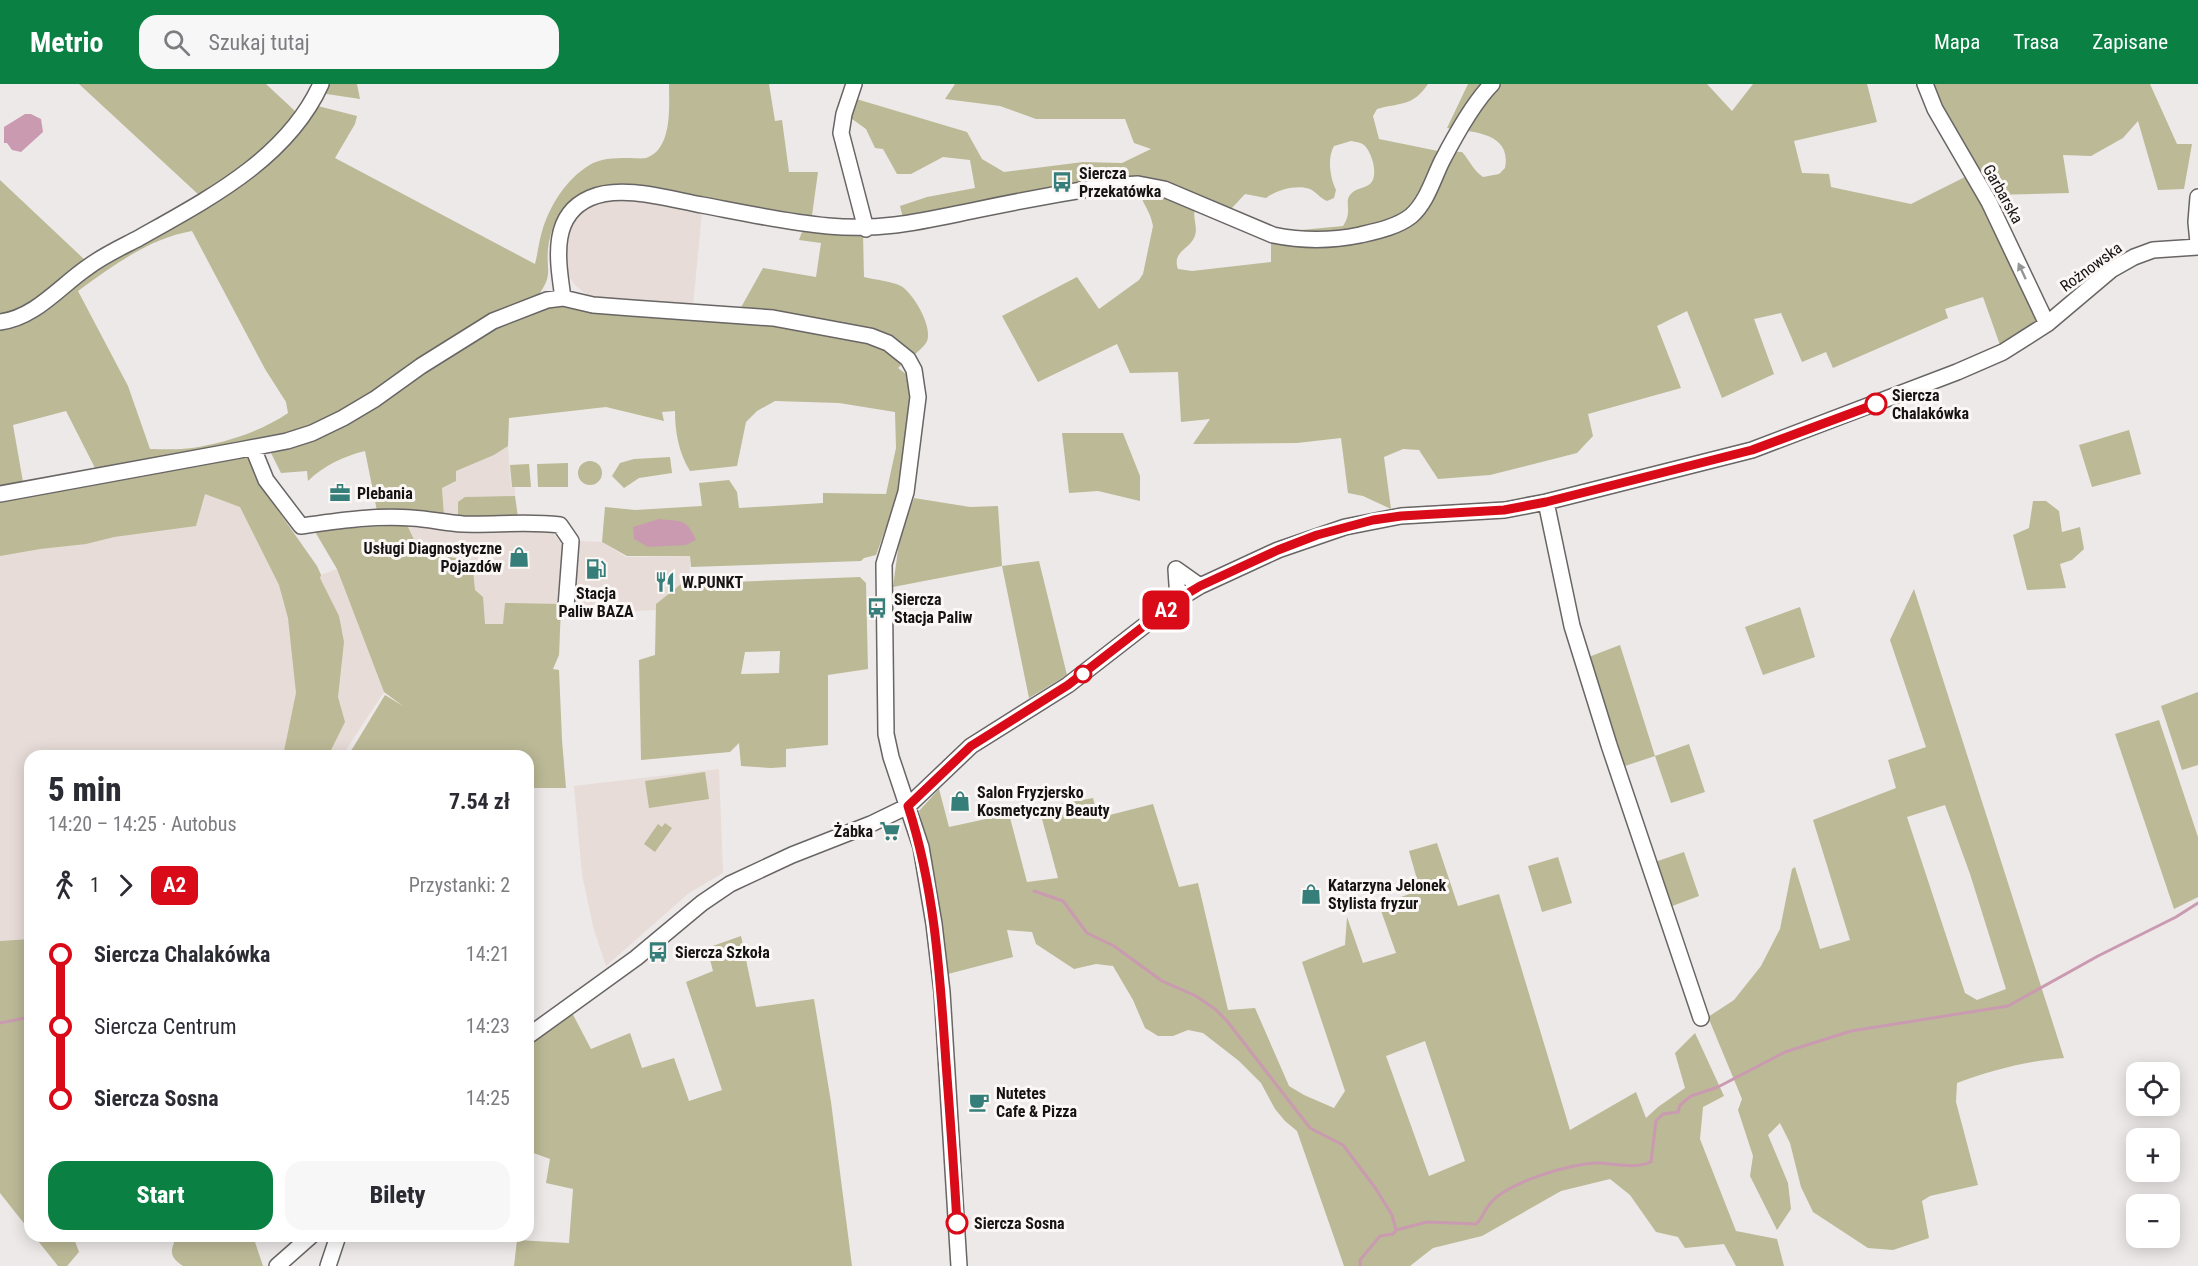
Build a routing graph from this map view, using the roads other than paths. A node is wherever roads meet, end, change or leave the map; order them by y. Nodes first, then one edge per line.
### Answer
1 (321, 84) edge
2 (854, 84) edge
3 (1492, 84) edge
4 (1925, 84) edge
5 (2198, 197) edge
6 (866, 228) junction
7 (2198, 245) edge
8 (563, 298) junction
9 (0, 322) edge
10 (2047, 324) junction
11 (253, 448) junction
12 (0, 494) edge
13 (1546, 502) junction
14 (1200, 586) junction
15 (1178, 600) junction
16 (566, 607) dead end
17 (908, 806) junction
18 (1701, 1018) dead end
19 (534, 1032) edge
20 (304, 1242) edge
21 (337, 1242) edge
22 (277, 1266) edge
23 (328, 1266) edge
24 (959, 1266) edge

1 - 9 street
2 - 6 street
3 - 6 street
10 -> 4 street, Garbarska
5 - 7 street
6 - 8 street
7 - 10 street, Rożnowska
8 - 11 street
8 - 17 street
10 - 13 street, Rożnowska
11 - 12 street
11 - 16 street
13 - 14 street, Rożnowska
13 - 18 street
14 - 15 street, Rożnowska
14 - 15 street
15 - 17 street, Rożnowska
17 - 19 street, Rożnowska
17 - 24 street
20 - 22 street
21 - 23 street

